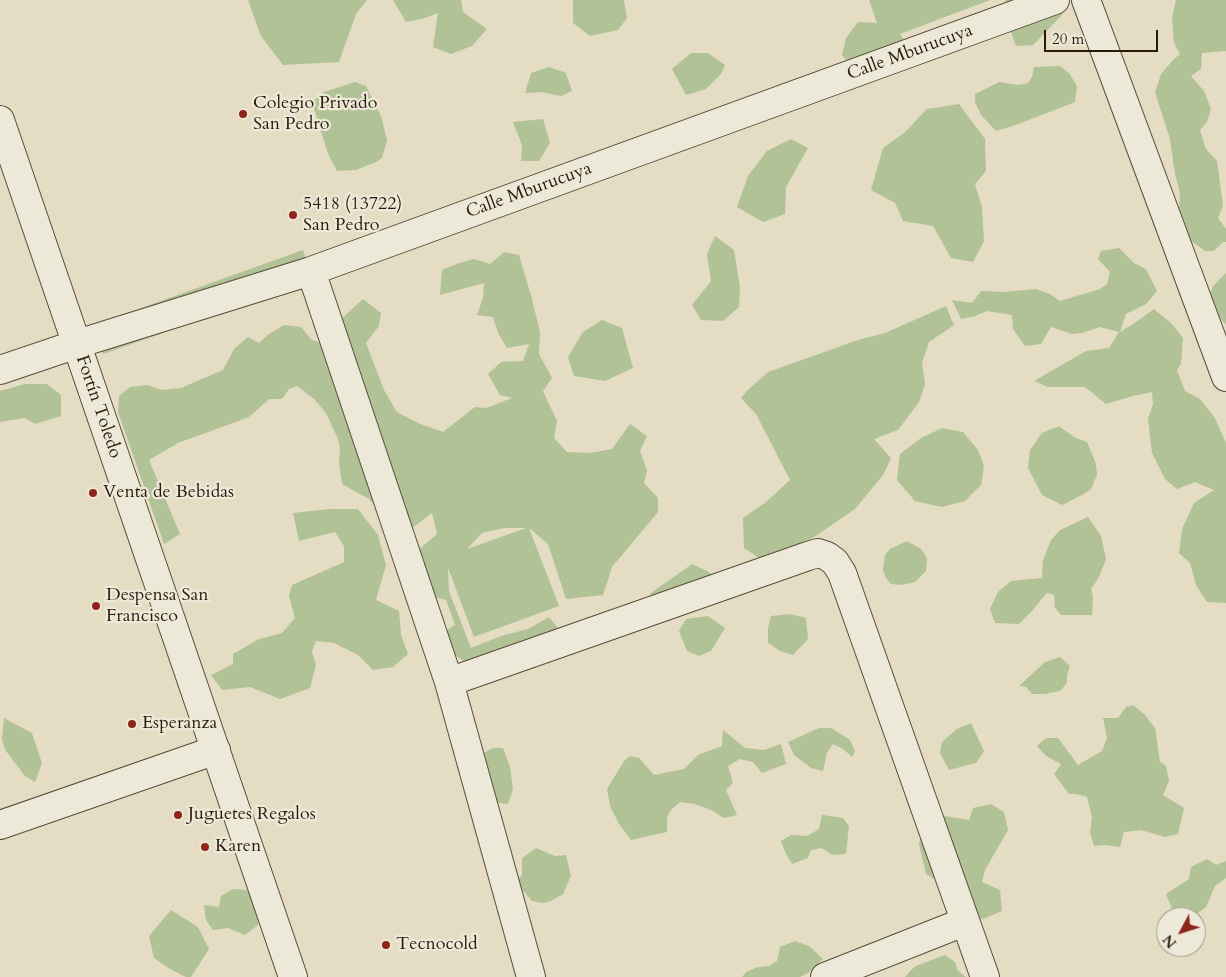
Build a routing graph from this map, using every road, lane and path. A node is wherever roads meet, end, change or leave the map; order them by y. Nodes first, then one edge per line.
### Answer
1 (1055, 0) edge
2 (1086, 0) edge
3 (0, 120) edge
4 (311, 271) junction
5 (77, 344) junction
6 (0, 370) edge
7 (1226, 377) edge
8 (449, 682) junction
9 (216, 750) junction
10 (0, 825) edge
11 (964, 922) junction
12 (294, 977) edge
13 (531, 977) edge
14 (826, 977) edge
15 (985, 977) edge

1 - 4 street, Calle Mburucuya
2 - 7 street
3 - 5 street, Fortín Toledo
4 - 5 street, Calle Mburucuya
4 - 8 street
5 - 6 street, Calle Mburucuya
5 - 9 street, Fortín Toledo
8 - 11 street
8 - 13 street
9 - 10 street
9 - 12 street, Fortín Toledo
11 - 14 street
11 - 15 street

